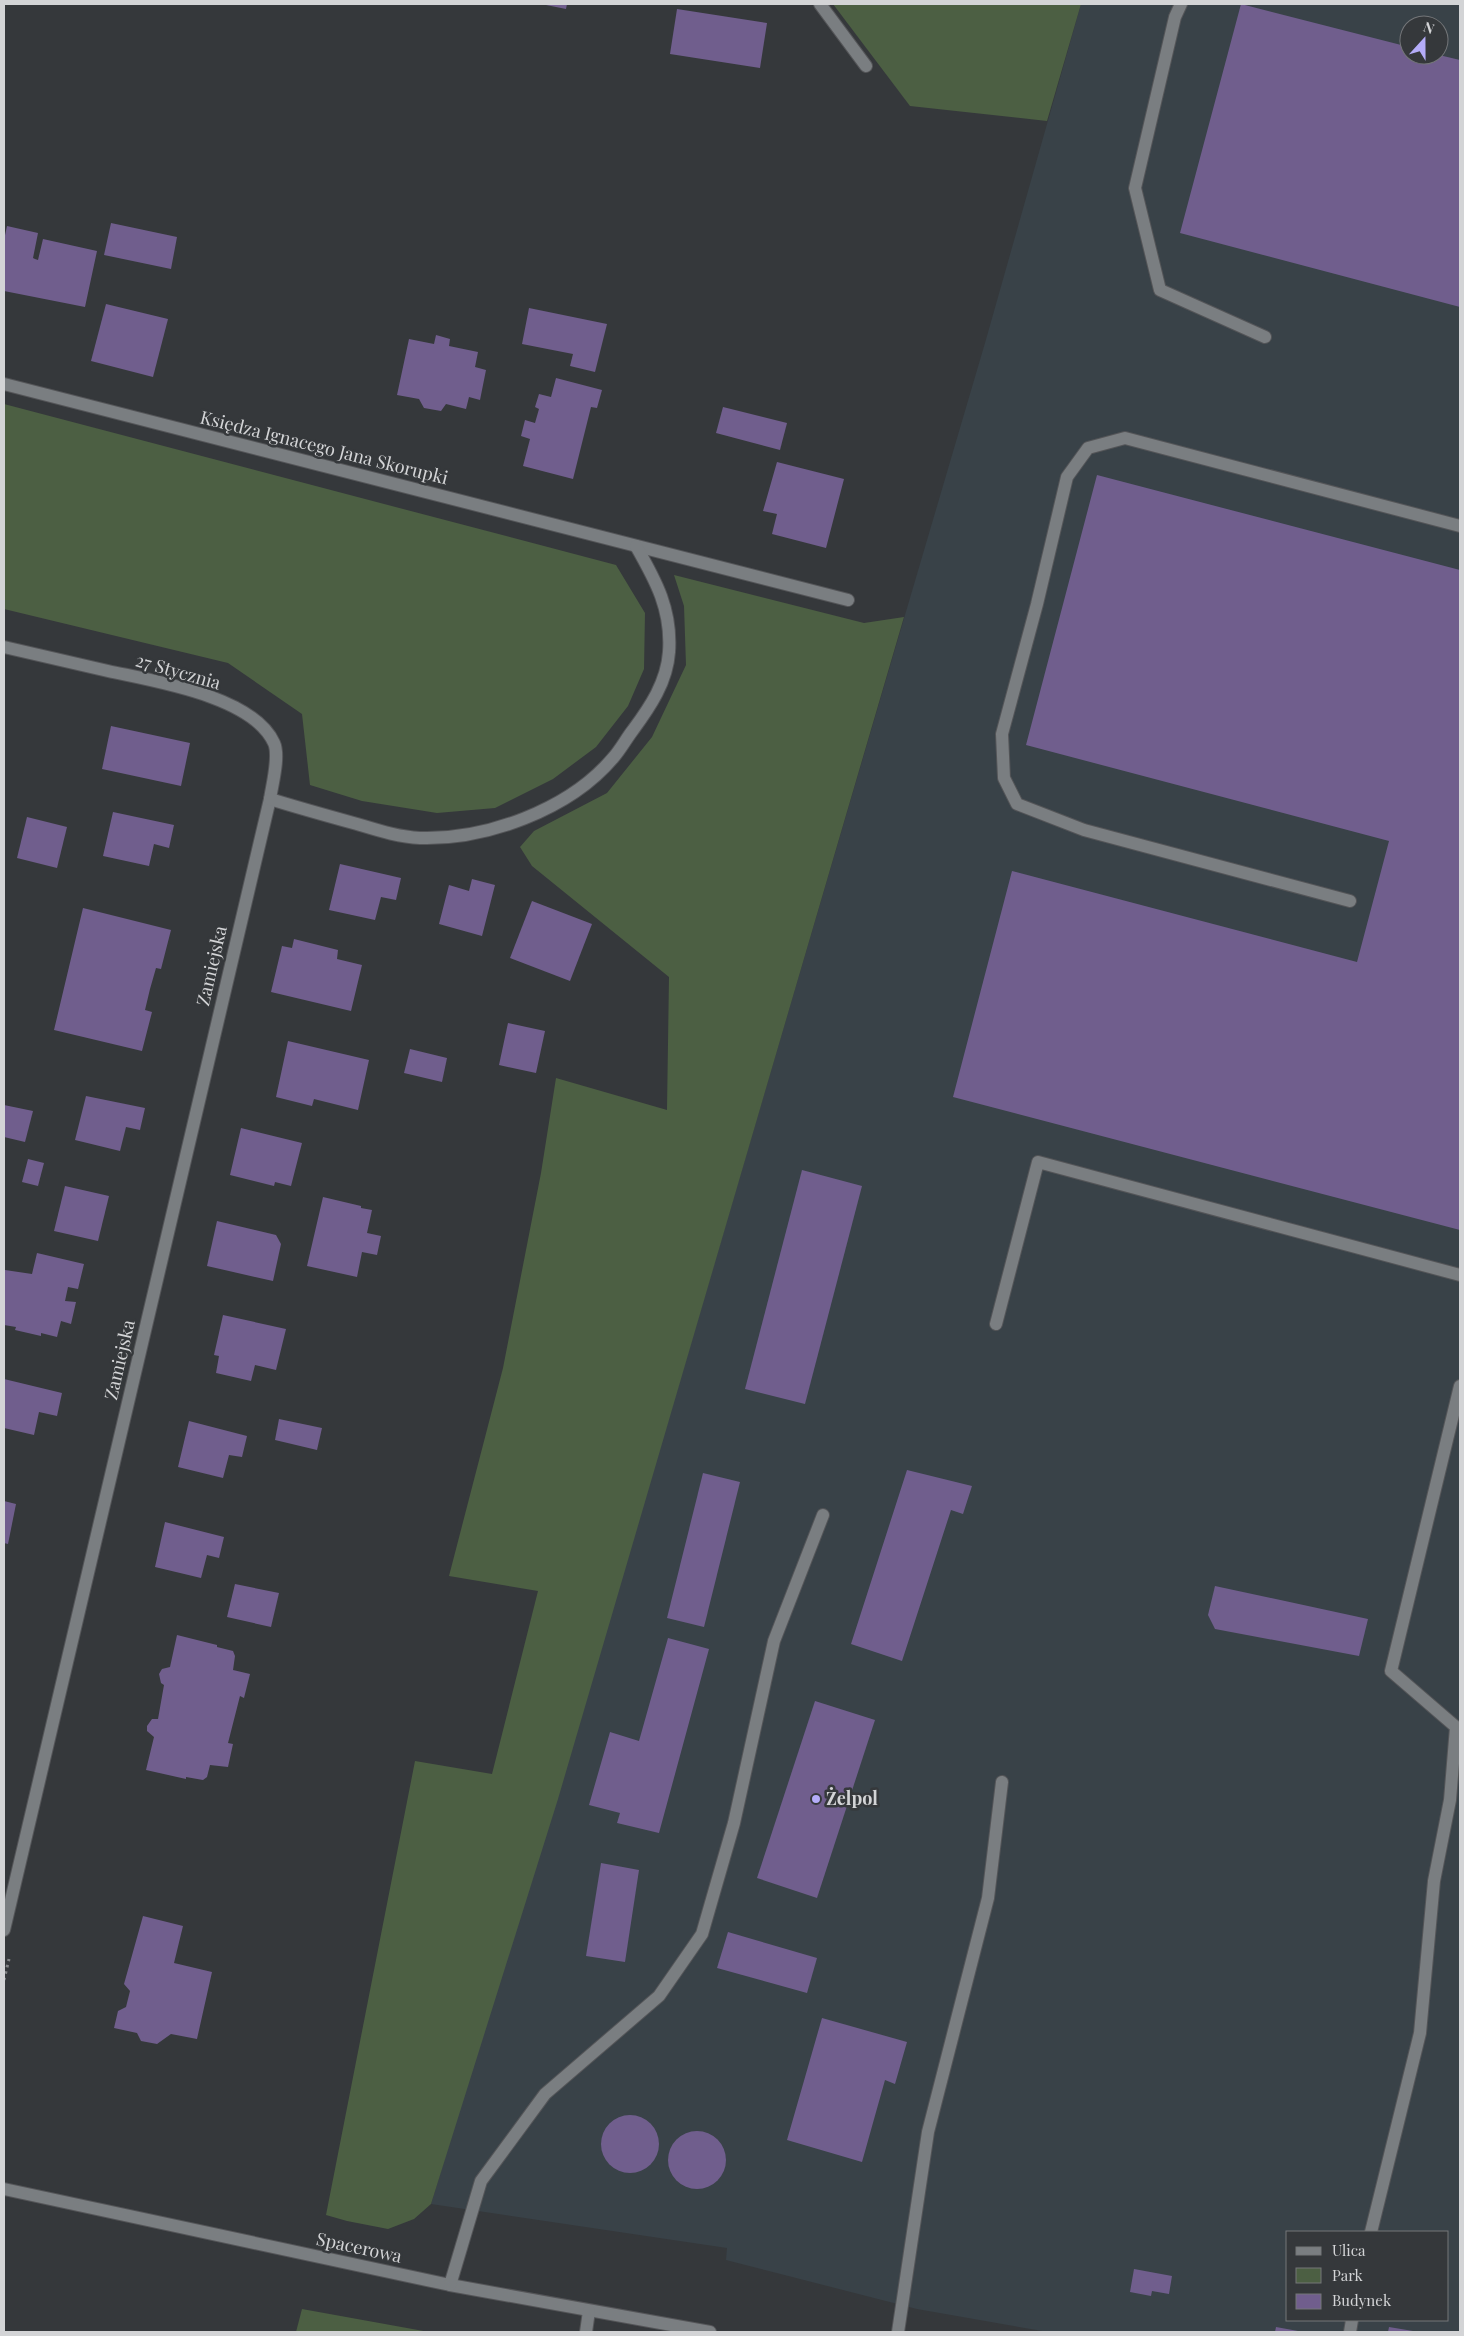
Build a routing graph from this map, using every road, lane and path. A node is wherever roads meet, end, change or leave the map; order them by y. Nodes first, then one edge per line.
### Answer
1 (820, 4) edge
2 (1181, 4) edge
3 (866, 66) dead end
4 (1265, 337) dead end
5 (4, 384) edge
6 (1460, 526) edge
7 (636, 546) junction
8 (848, 600) dead end
9 (4, 647) edge
10 (270, 799) junction
11 (1350, 901) dead end
12 (1460, 1275) edge
13 (996, 1324) dead end
14 (1460, 1386) edge
15 (823, 1515) dead end
16 (1002, 1782) dead end
17 (4, 1930) edge
18 (4, 2189) edge
19 (1371, 2231) edge
20 (450, 2285) junction
21 (589, 2311) junction
22 (586, 2332) edge
23 (710, 2332) edge
24 (898, 2332) edge

1 - 3 street
2 - 4 street
5 - 7 street, Księdza Ignacego Jana Skorupki
6 - 11 street
7 - 8 street, Księdza Ignacego Jana Skorupki
7 - 10 street
9 - 10 street, 27 Stycznia
10 - 17 street, Zamiejska
12 - 13 street
14 - 19 street
15 - 20 street
16 - 24 street
18 - 20 street, Spacerowa
20 - 21 street, Spacerowa
21 - 22 street
21 - 23 street, Spacerowa

